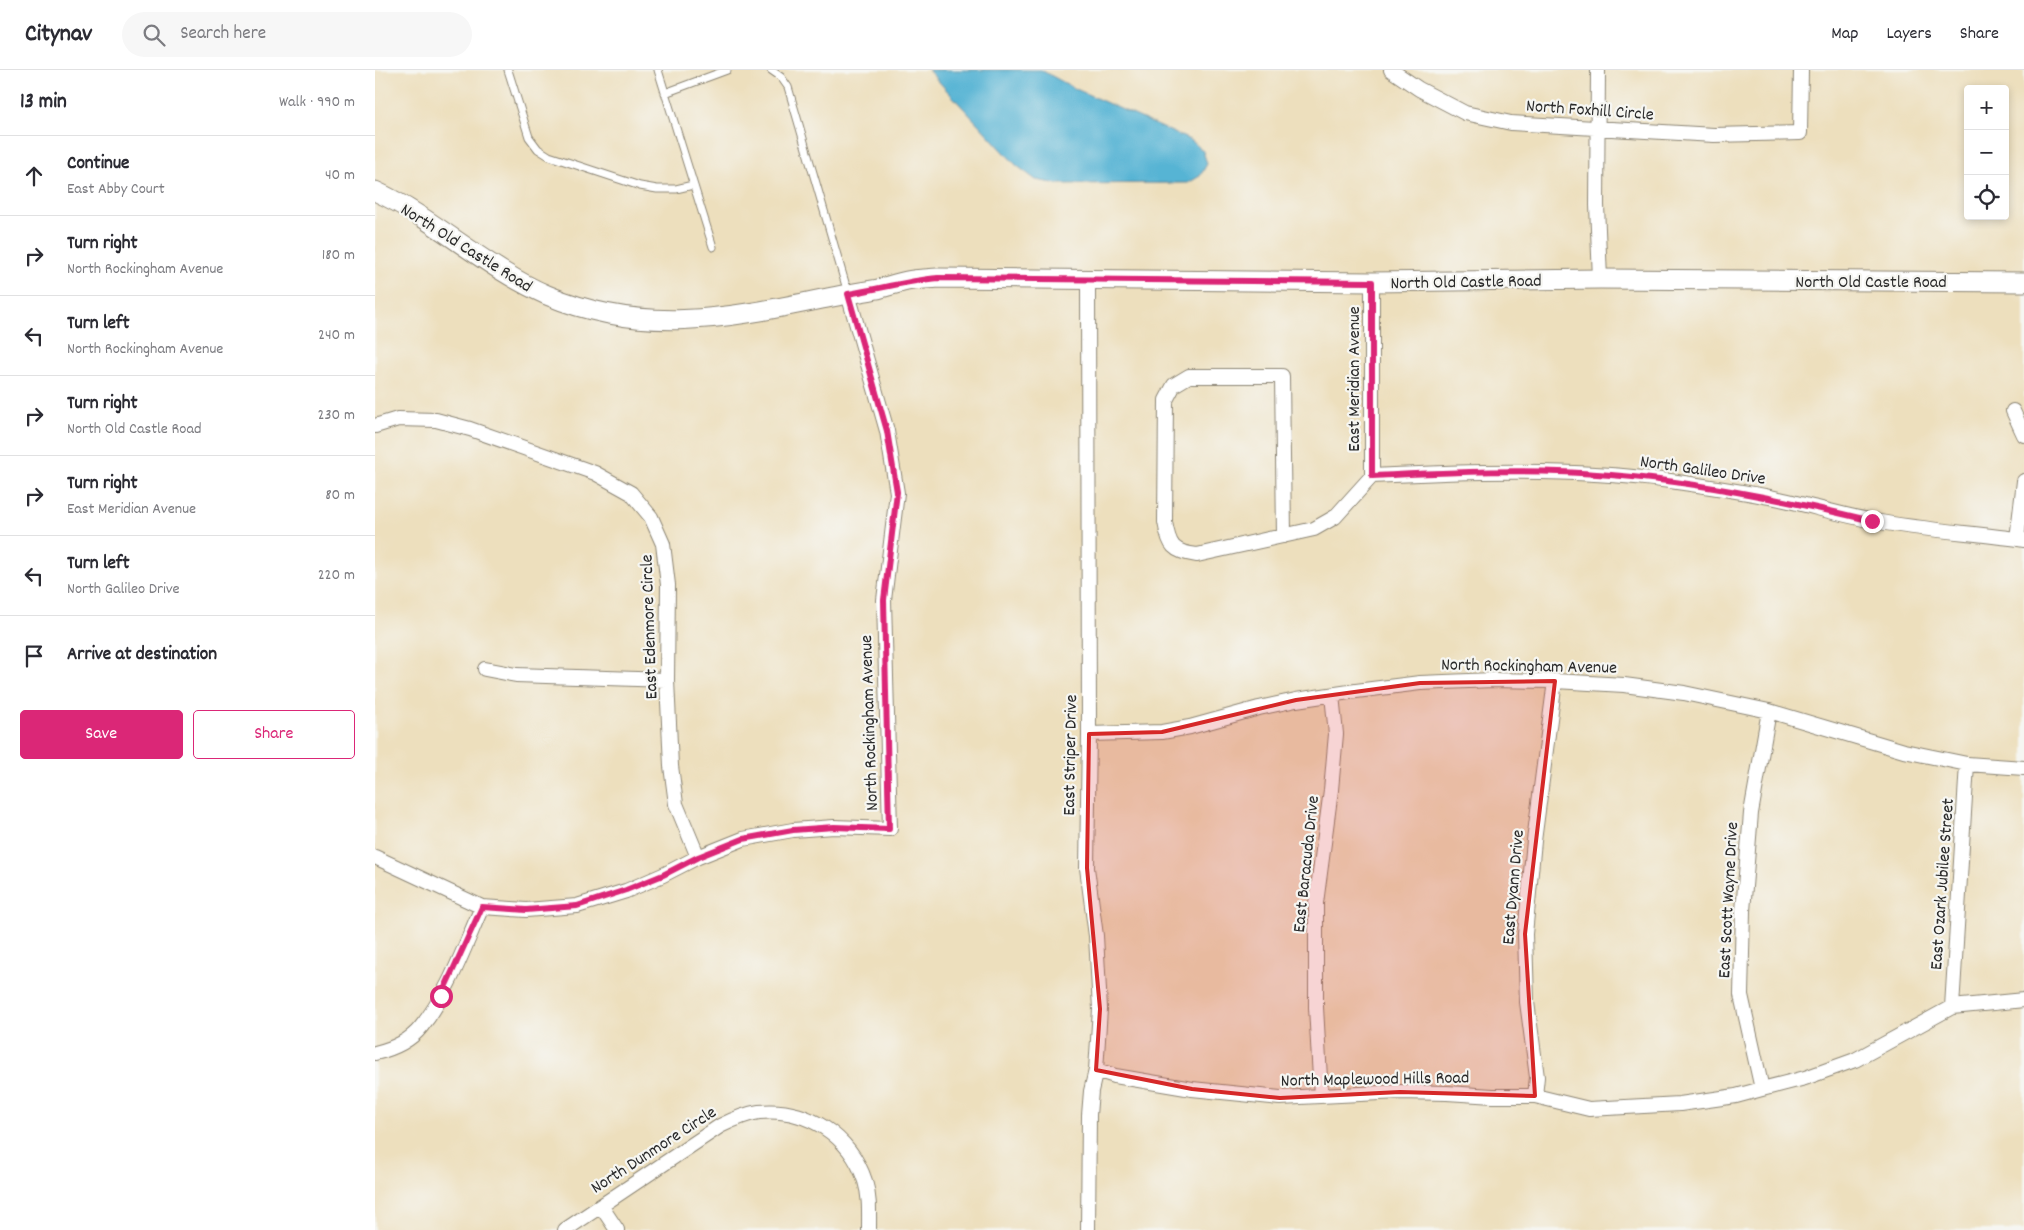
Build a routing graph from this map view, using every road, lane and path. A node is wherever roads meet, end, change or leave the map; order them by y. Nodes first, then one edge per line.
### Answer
1 (508, 70) edge
2 (657, 70) edge
3 (727, 70) edge
4 (771, 70) edge
5 (1391, 70) edge
6 (1598, 70) edge
7 (1801, 70) edge
8 (665, 93) junction
9 (1598, 130) junction
10 (693, 185) junction
11 (375, 191) edge
12 (713, 247) dead end
13 (1088, 279) junction
14 (1600, 279) junction
15 (1372, 282) junction
16 (2024, 282) edge
17 (848, 294) junction
18 (2013, 411) dead end
19 (375, 426) edge
20 (2024, 435) edge
21 (1372, 476) junction
22 (2024, 481) edge
23 (1284, 536) junction
24 (2020, 539) edge
25 (485, 669) dead end
26 (667, 680) junction
27 (1555, 681) junction
28 (1332, 695) junction
29 (1769, 711) junction
30 (1089, 734) junction
31 (1967, 764) junction
32 (2024, 768) edge
33 (375, 857) edge
34 (698, 857) junction
35 (482, 907) junction
36 (2024, 1000) edge
37 (1952, 1006) junction
38 (375, 1053) edge
39 (1096, 1070) junction
40 (1762, 1089) junction
41 (1321, 1096) junction
42 (1535, 1096) junction
43 (601, 1206) junction
44 (565, 1230) edge
45 (617, 1230) edge
46 (869, 1230) edge
47 (1088, 1230) edge

1 - 10 lane
2 - 8 lane
3 - 8 lane
4 - 17 lane
5 - 9 street, North Foxhill Circle
6 - 9 street
7 - 9 street, North Foxhill Circle
8 - 10 lane
9 - 14 street
10 - 12 lane
11 - 17 street, North Old Castle Road
13 - 15 street, North Old Castle Road
13 - 17 street, North Old Castle Road
13 - 30 street, East Striper Drive
14 - 15 street, North Old Castle Road
14 - 16 street, North Old Castle Road
15 - 21 street, East Meridian Avenue
17 - 34 street, North Rockingham Avenue
18 - 20 street
19 - 26 street, East Edenmore Circle
21 - 23 street
21 - 24 street, North Galileo Drive
22 - 24 street
23 - 23 street
25 - 26 street
26 - 34 street, East Edenmore Circle
27 - 28 street, North Rockingham Avenue
27 - 29 street, North Rockingham Avenue
27 - 42 street, East Dyann Drive
28 - 30 street, North Rockingham Avenue
28 - 41 street, East Baracuda Drive
29 - 31 street, North Rockingham Avenue
29 - 40 street, East Scott Wayne Drive
30 - 39 street, East Striper Drive
31 - 32 street, North Rockingham Avenue
31 - 37 street, East Ozark Jubilee Street
33 - 35 street, North Rockingham Avenue
34 - 35 street, North Rockingham Avenue
35 - 38 street
36 - 37 street, North Maplewood Hills Road
37 - 40 street, North Maplewood Hills Road
39 - 41 street, North Maplewood Hills Road
39 - 47 street, East Striper Drive
40 - 42 street, North Maplewood Hills Road
41 - 42 street, North Maplewood Hills Road
43 - 44 street, North Dunmore Circle
43 - 45 street
43 - 46 street, North Dunmore Circle

